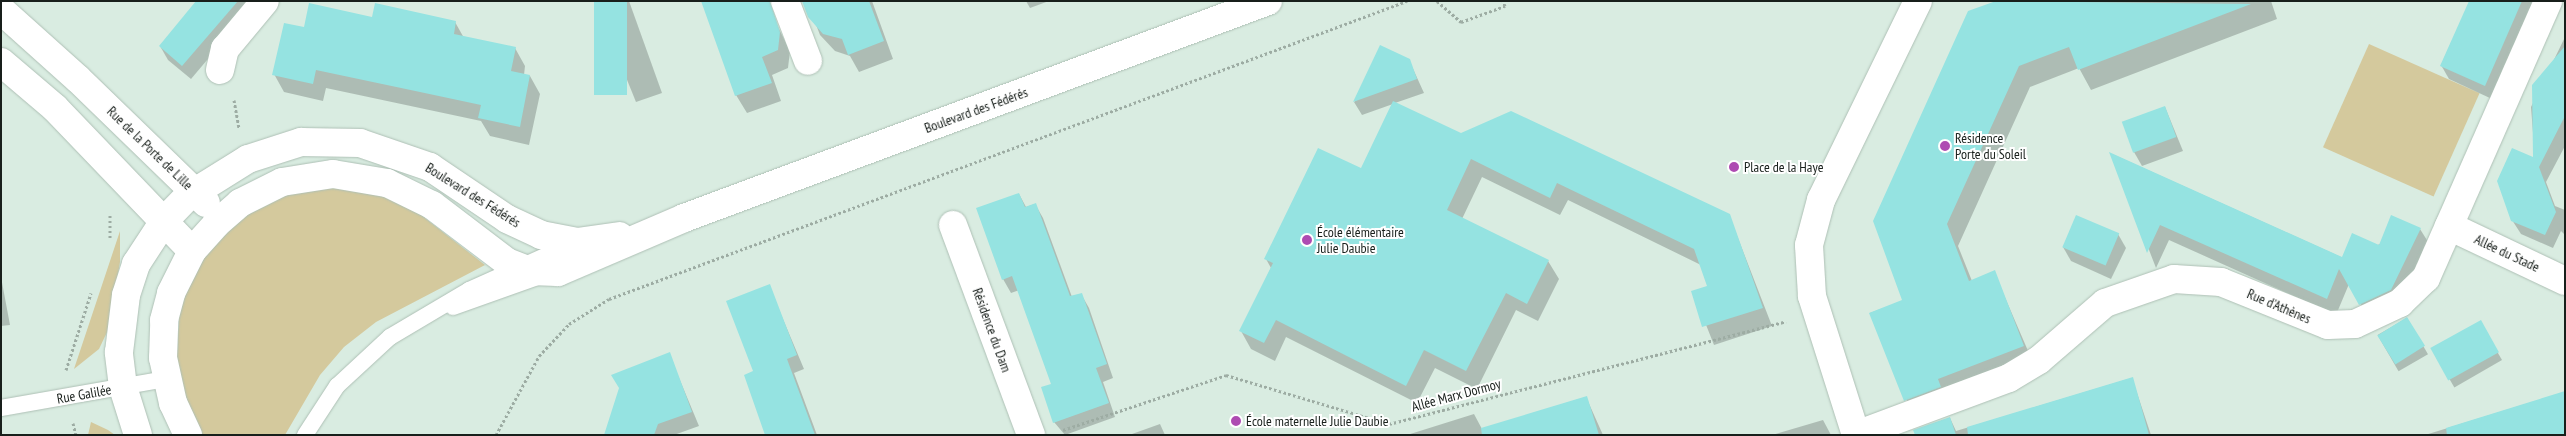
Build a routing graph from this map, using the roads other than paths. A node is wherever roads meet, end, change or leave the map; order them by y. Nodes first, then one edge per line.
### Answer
1 (265, 1) edge
2 (785, 1) edge
3 (1268, 1) edge
4 (1893, 1) edge
5 (1918, 1) edge
6 (2548, 1) edge
7 (1, 10) edge
8 (808, 61) dead end
9 (1, 62) edge
10 (1884, 67) junction
11 (220, 70) road end
12 (194, 191) junction
13 (222, 218) junction
14 (684, 218) junction
15 (164, 221) junction
16 (953, 225) dead end
17 (2449, 226) junction
18 (577, 242) junction
19 (192, 251) junction
20 (518, 266) junction
21 (550, 273) junction
22 (2565, 280) edge
23 (420, 318) junction
24 (166, 379) junction
25 (123, 387) junction
26 (1, 408) edge
27 (138, 435) edge
28 (188, 435) edge
29 (305, 435) edge
30 (1031, 435) edge
31 (1856, 435) edge

1 - 11 main road
2 - 8 main road
3 - 14 main road, Boulevard des Fédérés
4 - 10 main road
5 - 10 main road
6 - 17 main road, Rue d'Athènes
7 - 12 main road, Rue de la Porte de Lille
9 - 15 main road
10 - 31 main road
12 - 13 main road, Rue de la Porte de Lille
12 - 15 main road, Boulevard des Fédérés
12 - 18 main road, Boulevard des Fédérés
13 - 19 main road, Boulevard des Fédérés
13 - 20 main road, Boulevard des Fédérés
14 - 18 main road, Boulevard des Fédérés
14 - 21 main road, Boulevard des Fédérés
15 - 19 main road
15 - 25 main road, Boulevard des Fédérés
16 - 30 main road, Résidence du Dam
17 - 22 main road, Allée du Stade
17 - 31 main road, Rue d'Athènes
18 - 20 lane
19 - 24 main road, Boulevard des Fédérés
20 - 21 main road, Boulevard des Fédérés
20 - 23 lane
21 - 23 lane
23 - 29 lane
24 - 25 lane, Rue Galilée
24 - 28 main road, Boulevard des Fédérés
25 - 26 lane, Rue Galilée
25 - 27 main road, Boulevard des Fédérés

